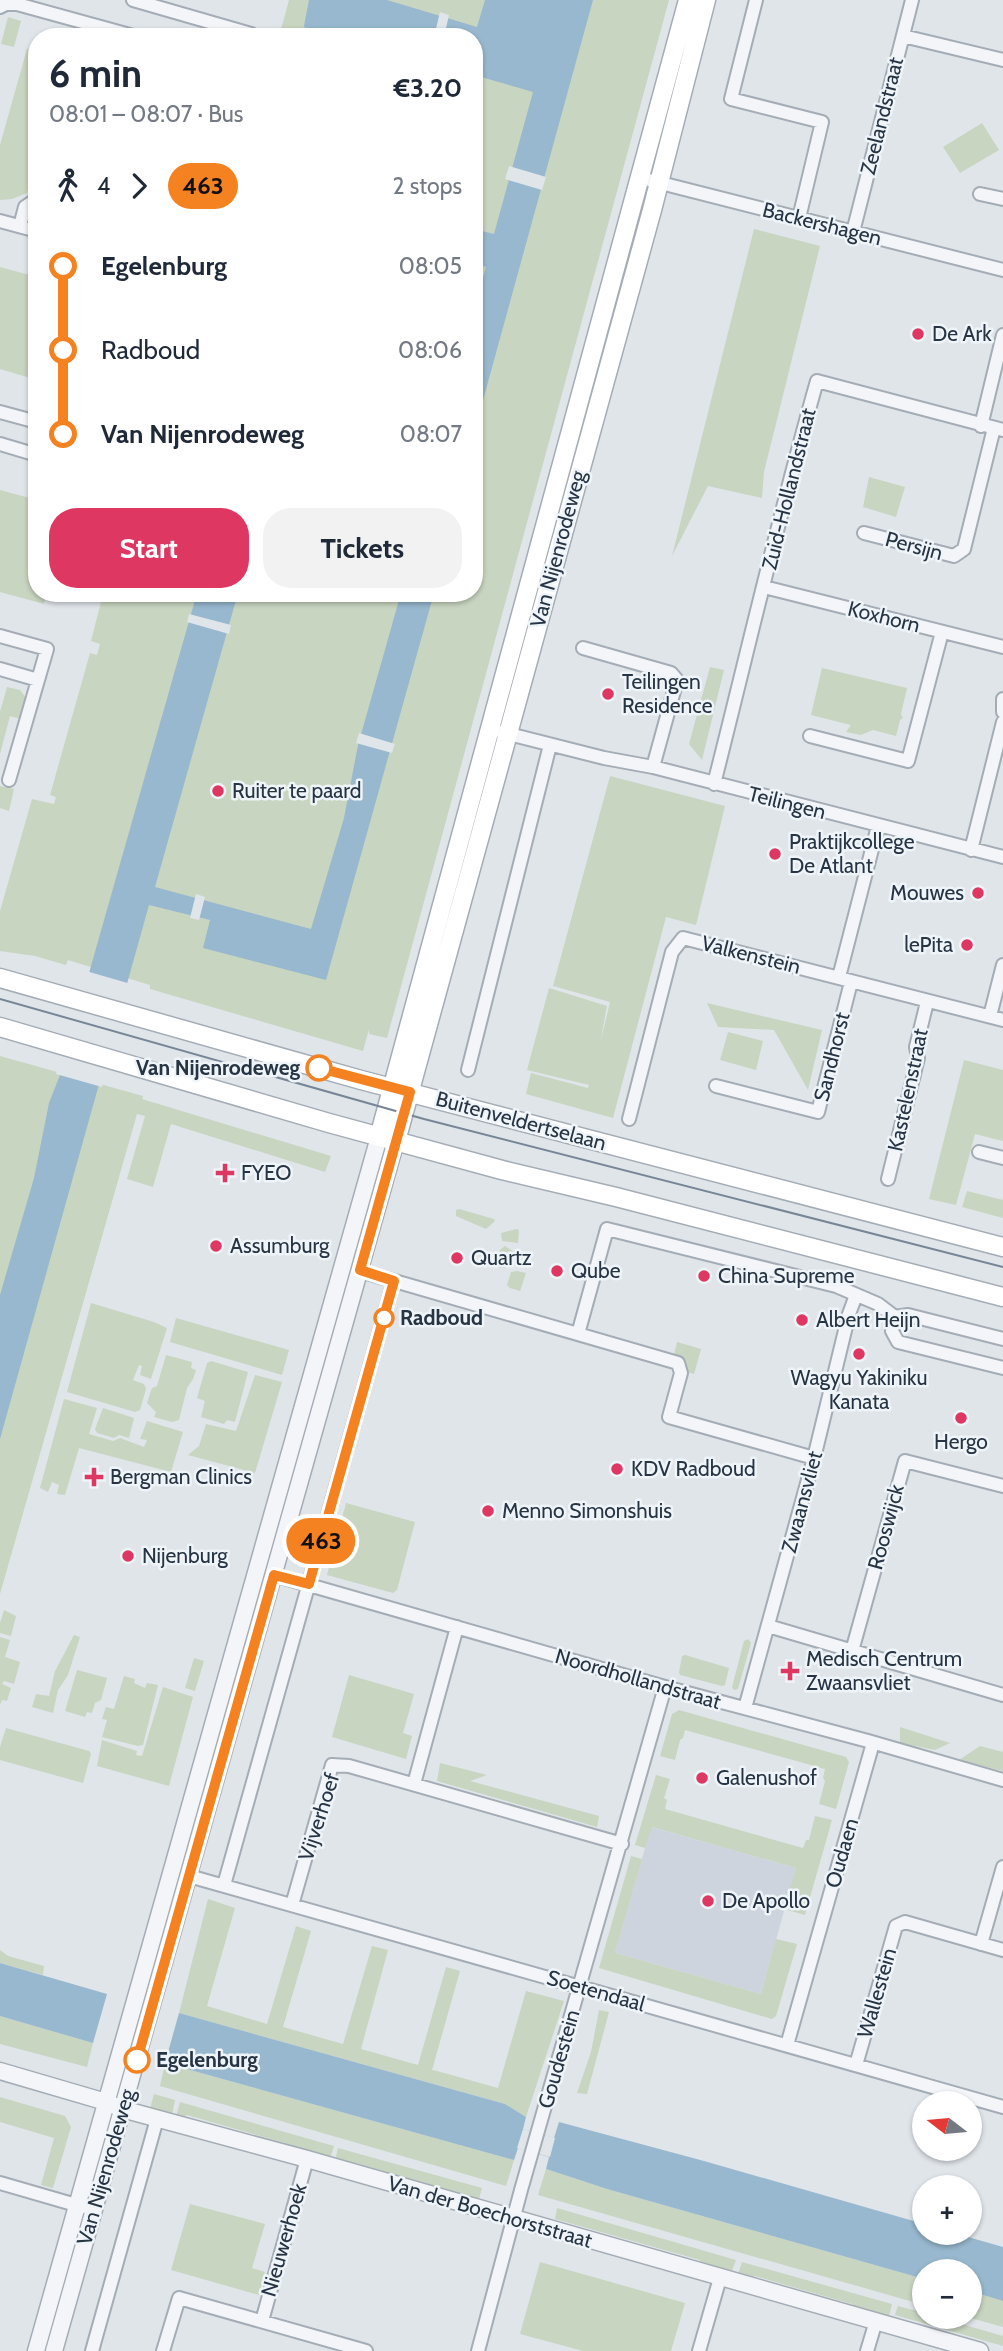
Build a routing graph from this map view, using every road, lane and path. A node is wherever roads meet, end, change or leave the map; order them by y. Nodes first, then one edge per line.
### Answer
1 (63, 0) edge
2 (133, 0) edge
3 (688, 0) edge
4 (706, 0) edge
5 (756, 0) edge
6 (912, 0) edge
7 (0, 7) edge
8 (59, 14) junction
9 (106, 28) edge
10 (230, 28) edge
11 (903, 36) junction
12 (1003, 60) edge
13 (649, 180) junction
14 (981, 194) dead end
15 (1003, 199) edge
16 (28, 205) edge
17 (799, 218) junction
18 (0, 220) edge
19 (20, 226) junction
20 (28, 228) edge
21 (853, 232) junction
22 (1003, 270) edge
23 (1003, 335) edge
24 (0, 412) edge
25 (28, 420) edge
26 (992, 428) edge
27 (0, 444) edge
28 (28, 452) edge
29 (864, 533) dead end
30 (764, 587) junction
31 (942, 632) junction
32 (0, 636) edge
33 (1003, 647) edge
34 (583, 648) dead end
35 (0, 669) edge
36 (38, 680) junction
37 (1003, 699) edge
38 (1003, 712) edge
39 (1003, 722) edge
40 (498, 731) junction
41 (810, 736) dead end
42 (550, 745) junction
43 (653, 767) junction
44 (9, 780) dead end
45 (714, 784) junction
46 (878, 827) junction
47 (971, 850) junction
48 (1003, 858) edge
49 (1003, 965) edge
50 (0, 978) edge
51 (845, 979) junction
52 (927, 1002) junction
53 (996, 1018) edge
54 (0, 1027) edge
55 (468, 1070) dead end
56 (716, 1086) dead end
57 (401, 1090) junction
58 (629, 1119) dead end
59 (388, 1139) junction
60 (979, 1152) dead end
61 (1003, 1158) edge
62 (888, 1179) dead end
63 (1003, 1247) edge
64 (360, 1270) junction
65 (394, 1281) junction
66 (856, 1295) junction
67 (1003, 1297) edge
68 (895, 1317) junction
69 (578, 1334) junction
70 (1003, 1339) edge
71 (1003, 1368) edge
72 (814, 1458) junction
73 (1003, 1486) edge
74 (274, 1575) junction
75 (309, 1584) junction
76 (768, 1626) junction
77 (457, 1627) junction
78 (852, 1651) junction
79 (665, 1688) junction
80 (1003, 1695) edge
81 (745, 1708) junction
82 (873, 1742) junction
83 (1003, 1780) edge
84 (414, 1784) junction
85 (622, 1843) junction
86 (1003, 1867) edge
87 (188, 1876) junction
88 (224, 1885) junction
89 (292, 1905) junction
90 (981, 1944) junction
91 (1003, 1950) edge
92 (580, 1987) junction
93 (787, 2045) junction
94 (856, 2065) junction
95 (0, 2071) edge
96 (106, 2102) junction
97 (1003, 2107) edge
98 (122, 2109) junction
99 (157, 2119) junction
100 (307, 2159) junction
101 (0, 2183) edge
102 (77, 2205) junction
103 (94, 2209) junction
104 (514, 2219) junction
105 (720, 2278) junction
106 (876, 2320) junction
107 (262, 2321) junction
108 (36, 2351) edge
109 (54, 2351) edge
110 (92, 2351) edge
111 (163, 2351) edge
112 (366, 2351) edge
113 (478, 2351) edge
114 (699, 2351) edge
115 (867, 2351) edge
116 (980, 2351) edge

1 - 8 street
2 - 10 street
3 - 13 main road, Van Nijenrodeweg
4 - 13 main road, Van Nijenrodeweg
5 - 17 street
6 - 11 street, Zeelandstraat
7 - 8 street
8 - 9 street
11 - 12 street
11 - 21 street, Zeelandstraat
13 - 17 street, Backershagen
13 - 40 main road, Van Nijenrodeweg
14 - 15 street
16 - 19 street
17 - 21 street, Backershagen
18 - 19 street
19 - 20 street
21 - 22 street, Backershagen
23 - 26 street, Persijn
24 - 25 street
26 - 29 street, Persijn
26 - 30 street, Zuid-Hollandstraat
27 - 28 street
30 - 31 street, Koxhorn
30 - 45 street, Zuid-Hollandstraat
31 - 33 street, Koxhorn
31 - 41 street
32 - 36 street
34 - 43 street
35 - 36 street
36 - 44 street
37 - 38 street
39 - 47 street
40 - 42 street, Teilingen
40 - 57 main road, Van Nijenrodeweg
42 - 43 street, Teilingen
42 - 55 street
43 - 45 street, Teilingen
45 - 46 street, Teilingen
46 - 47 street, Teilingen
46 - 51 street
47 - 48 street, Teilingen
49 - 53 street
50 - 57 main road, Buitenveldertselaan
51 - 52 street, Valkenstein
51 - 56 street, Sandhorst
51 - 58 street, Valkenstein
52 - 53 street, Valkenstein
52 - 62 street, Kastelenstraat
54 - 59 main road
57 - 59 main road, Van Nijenrodeweg
57 - 63 main road, Buitenveldertselaan
59 - 64 street, Van Nijenrodeweg
59 - 67 main road
59 - 96 street, Van Nijenrodeweg
60 - 61 street
64 - 65 street
64 - 74 street, Van Nijenrodeweg
65 - 69 street
65 - 75 street
66 - 68 street
66 - 69 street
66 - 72 street, Zwaansvliet
68 - 70 street
68 - 71 street
69 - 72 street
72 - 76 street, Zwaansvliet
73 - 78 street, Rooswijck
74 - 75 street, Noordhollandstraat
74 - 87 street, Van Nijenrodeweg
75 - 77 street, Noordhollandstraat
75 - 88 street
76 - 78 street
76 - 81 street, Zwaansvliet
77 - 79 street, Noordhollandstraat
77 - 84 street
78 - 80 street
79 - 81 street, Noordhollandstraat
79 - 85 street, Goudestein
81 - 82 street, Noordhollandstraat
82 - 83 street, Noordhollandstraat
82 - 93 street, Oudaen
84 - 85 street, Vijverhoef
84 - 89 street, Vijverhoef
85 - 92 street, Goudestein
86 - 90 street
87 - 88 street, Soetendaal
87 - 98 street, Van Nijenrodeweg
88 - 89 street, Soetendaal
89 - 92 street, Soetendaal
90 - 91 street, Wallestein
90 - 94 street, Wallestein
92 - 93 street, Soetendaal
92 - 104 street, Goudestein
93 - 94 street, Soetendaal
94 - 97 street, Soetendaal
95 - 96 street, Van der Boechorststraat
96 - 98 street, Van der Boechorststraat
96 - 102 street, Van Nijenrodeweg
98 - 99 street, Van der Boechorststraat
98 - 103 street, Van Nijenrodeweg
99 - 100 street, Van der Boechorststraat
99 - 110 street, Van Nijenrodeweg
100 - 104 street, Van der Boechorststraat
100 - 107 street, Nieuwerhoek
101 - 102 street
102 - 103 street
102 - 108 street, Van Nijenrodeweg
103 - 109 street, Van Nijenrodeweg
104 - 105 street, Van der Boechorststraat
104 - 113 street, Goudestein
105 - 106 street, Van der Boechorststraat
105 - 114 street
106 - 115 street
106 - 116 street, Van der Boechorststraat
107 - 111 street, Nieuwerhoek
107 - 112 street, Nieuwerhoek

